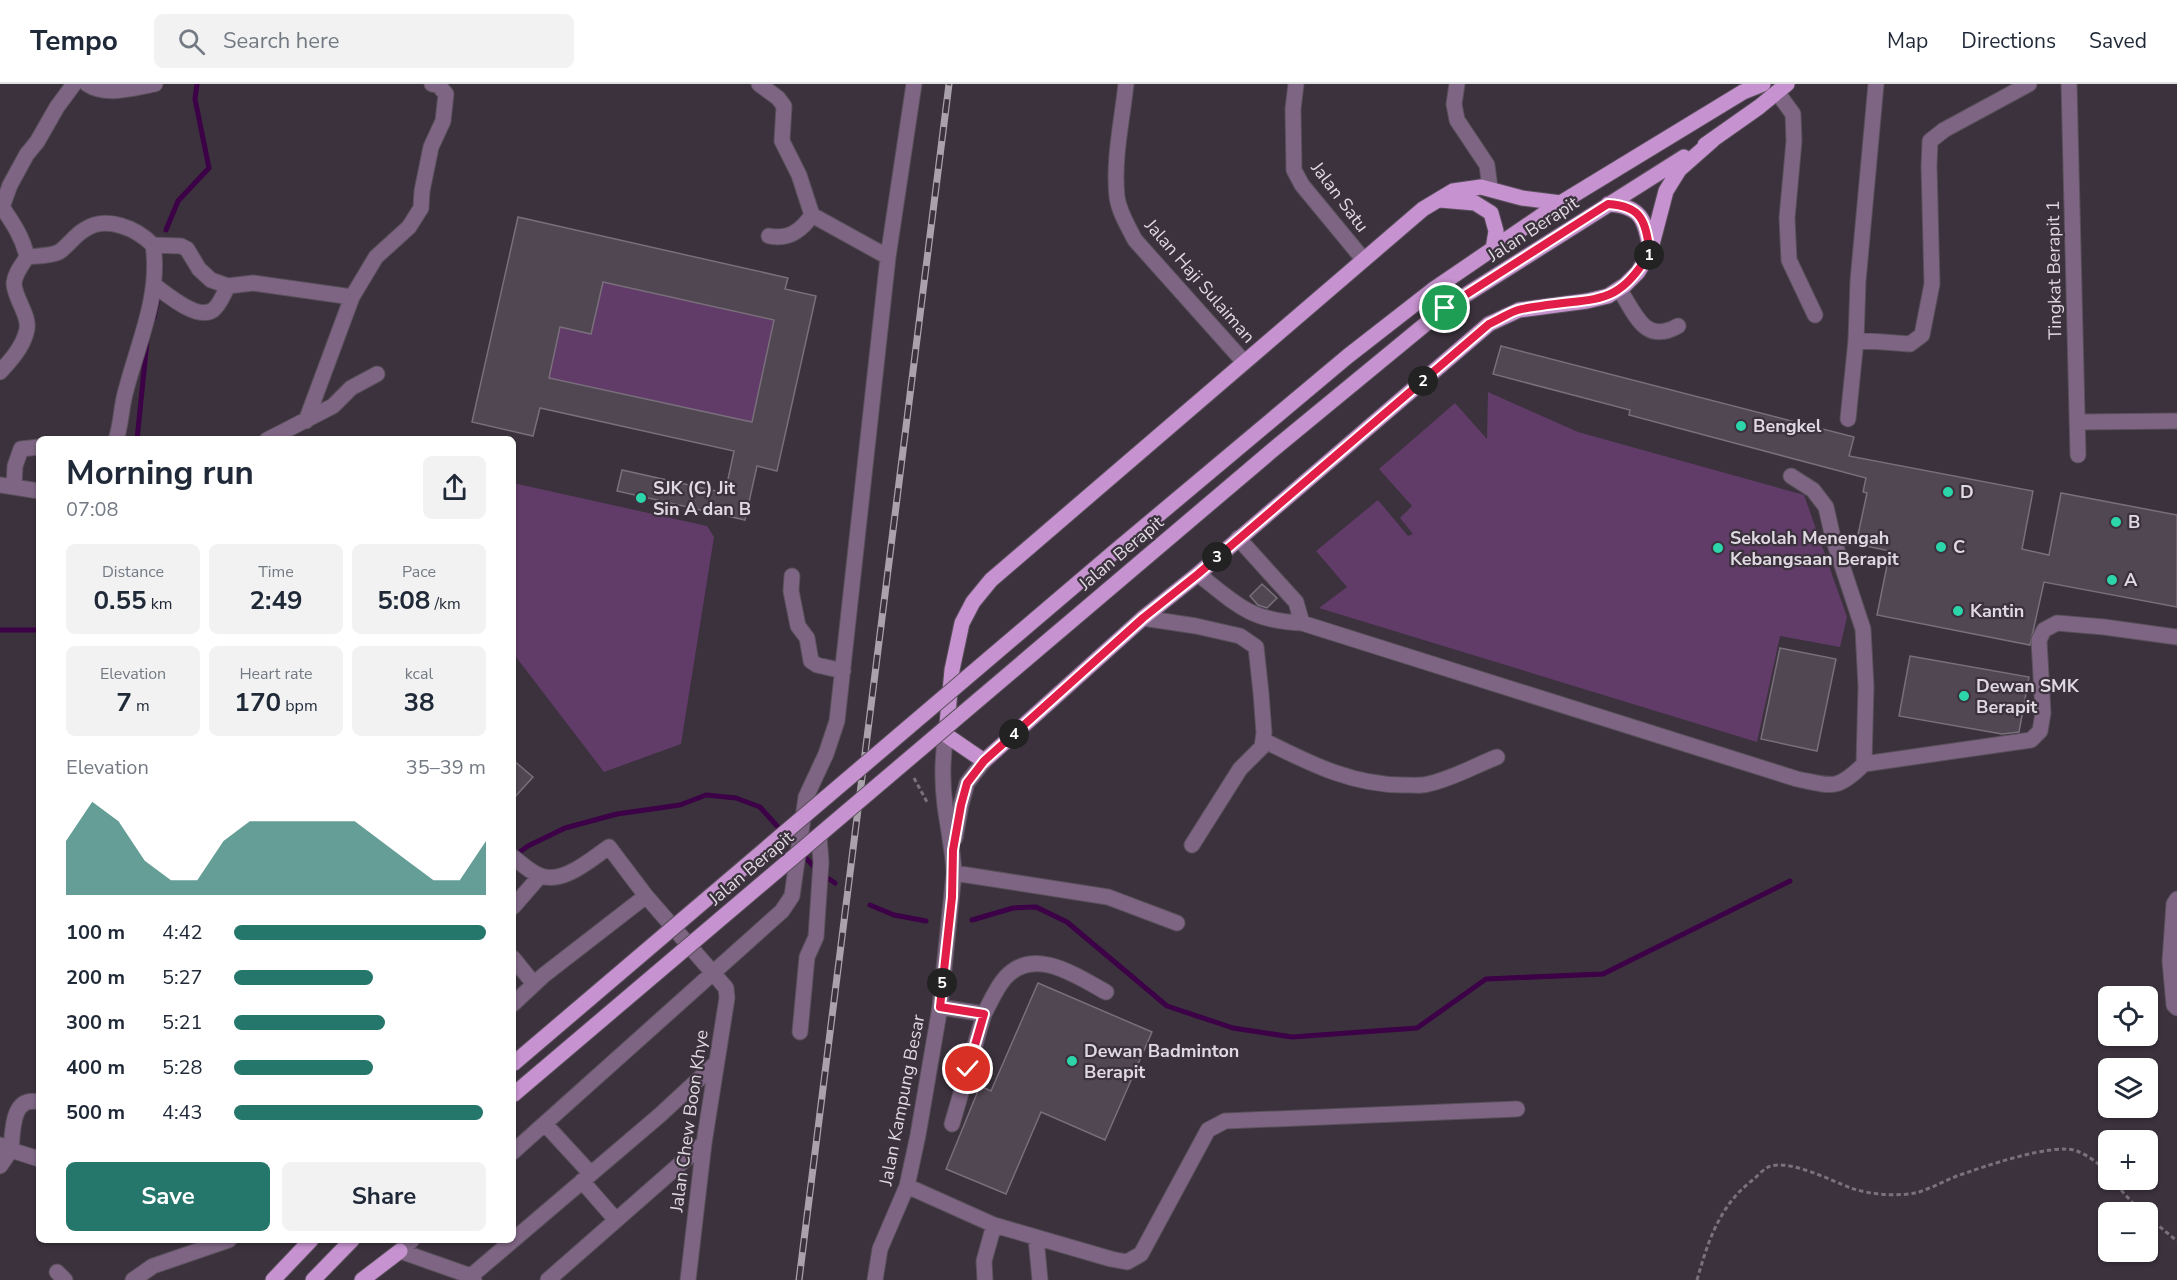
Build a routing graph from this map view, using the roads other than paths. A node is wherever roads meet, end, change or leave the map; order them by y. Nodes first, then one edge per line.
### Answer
1 (74, 84) edge
2 (87, 84) edge
3 (154, 84) edge
4 (432, 84) edge
5 (759, 84) edge
6 (914, 84) edge
7 (1126, 84) edge
8 (1296, 84) edge
9 (1457, 84) edge
10 (1763, 84) edge
11 (1876, 84) edge
12 (2029, 84) edge
13 (2069, 84) edge
14 (1782, 88) edge
15 (1713, 140) junction
16 (1490, 188) junction
17 (1437, 200) junction
18 (1561, 203) junction
19 (1608, 204) junction
20 (812, 215) junction
21 (769, 236) dead end
22 (153, 245) junction
23 (1493, 249) junction
24 (1650, 252) junction
25 (27, 257) junction
26 (888, 257) junction
27 (1364, 259) junction
28 (154, 285) junction
29 (228, 286) junction
30 (1619, 289) junction
31 (352, 297) junction
32 (1815, 315) dead end
33 (1678, 326) dead end
34 (1856, 340) junction
35 (1244, 362) junction
36 (0, 372) edge
37 (377, 374) dead end
38 (1848, 419) dead end
39 (306, 421) junction
40 (2177, 421) edge
41 (2077, 422) junction
42 (117, 436) edge
43 (275, 436) edge
44 (36, 447) edge
45 (2078, 455) dead end
46 (1791, 476) dead end
47 (7, 486) edge
48 (36, 491) edge
49 (1238, 538) junction
50 (1198, 574) junction
51 (792, 576) dead end
52 (1143, 618) junction
53 (1302, 623) junction
54 (2177, 637) edge
55 (843, 671) junction
56 (946, 735) junction
57 (1263, 740) junction
58 (1497, 757) dead end
59 (984, 761) junction
60 (1864, 764) junction
61 (819, 836) junction
62 (1192, 846) dead end
63 (953, 850) junction
64 (518, 861) edge
65 (954, 873) junction
66 (540, 876) junction
67 (646, 896) junction
68 (2177, 899) edge
69 (516, 904) edge
70 (1177, 923) dead end
71 (516, 962) edge
72 (712, 972) junction
73 (534, 984) junction
74 (1106, 992) dead end
75 (516, 1001) edge
76 (940, 1007) junction
77 (2177, 1008) edge
78 (984, 1014) junction
79 (800, 1032) dead end
80 (516, 1062) edge
81 (716, 1064) junction
82 (516, 1092) edge
83 (36, 1101) edge
84 (1517, 1109) dead end
85 (545, 1124) junction
86 (952, 1124) dead end
87 (704, 1143) junction
88 (6, 1148) edge
89 (516, 1149) edge
90 (36, 1158) edge
91 (0, 1166) edge
92 (587, 1177) junction
93 (907, 1186) junction
94 (616, 1220) junction
95 (994, 1225) junction
96 (1036, 1238) junction
97 (516, 1240) edge
98 (211, 1243) edge
99 (308, 1243) edge
100 (349, 1243) edge
101 (513, 1243) edge
102 (193, 1246) edge
103 (406, 1246) edge
104 (473, 1278) edge
105 (133, 1280) edge
106 (273, 1280) edge
107 (314, 1280) edge
108 (362, 1280) edge
109 (548, 1280) edge
110 (688, 1280) edge
111 (875, 1280) edge
112 (985, 1280) edge
113 (1040, 1280) edge

1 - 25 street
2 - 3 street
4 - 31 street
5 - 20 street
6 - 26 street
7 - 35 street, Jalan Haji Sulaiman
8 - 27 street, Jalan Satu
9 - 16 street
10 - 18 main road
11 - 34 street
12 - 34 street
13 - 41 street, Tingkat Berapit 1
14 - 15 main road, Jalan Berapit
14 - 32 street
15 - 19 main road, Jalan Berapit
15 - 24 main road
16 - 17 main road
16 - 18 main road
17 - 23 main road
17 - 27 main road
18 - 23 main road
19 - 24 main road
19 - 61 main road, Jalan Berapit, bridge
20 - 21 street
20 - 26 street
22 - 25 street
22 - 28 street
22 - 29 street
23 - 80 main road, bridge
24 - 30 main road
25 - 36 street
26 - 55 street
27 - 35 main road
28 - 29 street
28 - 42 street
29 - 31 street
30 - 33 street
30 - 49 main road
31 - 39 street
34 - 38 street
35 - 56 main road
37 - 39 street
39 - 43 street
40 - 41 street
41 - 45 street, Tingkat Berapit 1
44 - 47 street
46 - 60 street
47 - 48 street
49 - 50 main road
49 - 53 street
50 - 52 main road
50 - 53 street
51 - 55 street
52 - 57 street
52 - 59 main road
53 - 60 street
54 - 60 street
55 - 72 street
56 - 59 main road
56 - 63 street
57 - 58 street
57 - 62 street
59 - 63 street
61 - 79 street
61 - 82 main road, Jalan Berapit, bridge
63 - 65 street, Jalan Kampung Besar
64 - 66 street
65 - 70 street
65 - 76 street, Jalan Kampung Besar
66 - 67 street, Jalan Chew Boon Khye
66 - 69 street
67 - 72 street, Jalan Chew Boon Khye
67 - 73 street
68 - 77 street
71 - 73 street
72 - 81 street, Jalan Chew Boon Khye
72 - 85 street
73 - 75 street
74 - 78 street
76 - 78 street
76 - 93 street, Jalan Kampung Besar
78 - 86 street
81 - 87 street, Jalan Chew Boon Khye
81 - 92 street
83 - 88 street
84 - 96 street
85 - 89 street
85 - 92 street
87 - 94 street
87 - 110 street, Jalan Chew Boon Khye
88 - 90 street
88 - 91 street
92 - 94 street
92 - 97 street
93 - 95 street
93 - 111 street, Jalan Kampung Besar
94 - 109 street
95 - 96 street
95 - 112 street
96 - 113 street
98 - 102 street
99 - 106 main road
100 - 107 main road
101 - 104 street
102 - 105 street
103 - 104 street
103 - 108 main road

